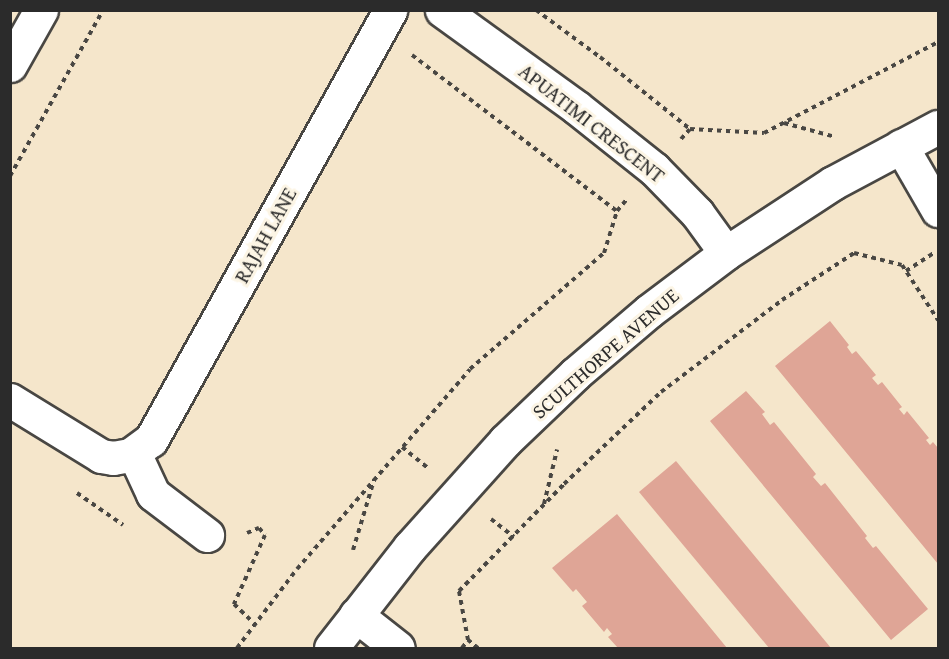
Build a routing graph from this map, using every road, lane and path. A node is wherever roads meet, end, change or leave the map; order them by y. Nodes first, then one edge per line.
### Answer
1 (41, 10) edge
2 (103, 10) edge
3 (442, 10) edge
4 (536, 10) edge
5 (384, 20) edge
6 (939, 42) edge
7 (10, 65) edge
8 (939, 127) edge
9 (901, 146) junction
10 (10, 176) edge
11 (939, 210) edge
12 (939, 250) edge
13 (726, 253) junction
14 (906, 271) junction
15 (939, 320) edge
16 (10, 400) edge
17 (134, 453) junction
18 (207, 535) dead end
19 (356, 615) junction
20 (468, 640) junction
21 (237, 648) edge
22 (331, 648) edge
23 (398, 648) edge
24 (462, 648) edge
25 (478, 648) edge

1 - 7 street
2 - 10 path
3 - 13 street, APUATIMI CRESCENT
4 - 6 path
5 - 17 street, RAJAH LANE
5 - 21 path
8 - 9 street, SCULTHORPE AVENUE
9 - 11 street
9 - 13 street, SCULTHORPE AVENUE
12 - 14 path
13 - 19 street, SCULTHORPE AVENUE
14 - 15 path
14 - 20 path
16 - 17 street
17 - 18 street
19 - 22 street, SCULTHORPE AVENUE
19 - 23 street
20 - 24 path
20 - 25 path

